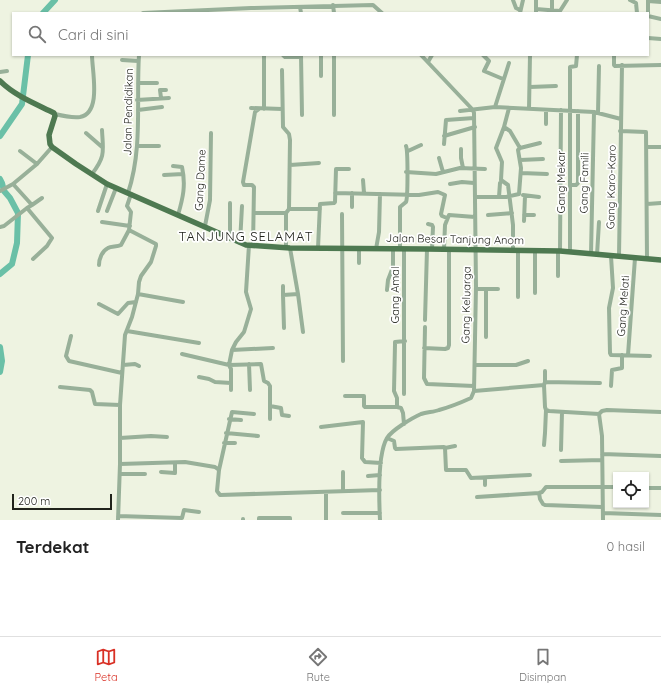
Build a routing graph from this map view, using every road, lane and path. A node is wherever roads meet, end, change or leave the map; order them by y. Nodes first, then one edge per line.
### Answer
1 (514, 0) edge
2 (523, 0) edge
3 (536, 0) edge
4 (552, 0) edge
5 (566, 0) edge
6 (630, 0) edge
7 (648, 0) edge
8 (661, 2) edge
9 (333, 5) junction
10 (300, 7) junction
11 (552, 10) junction
12 (232, 11) edge
13 (242, 11) edge
14 (536, 11) edge
15 (188, 12) edge
16 (301, 12) edge
17 (334, 12) edge
18 (381, 12) edge
19 (520, 12) edge
20 (637, 12) edge
21 (648, 12) edge
22 (649, 14) edge
23 (661, 19) edge
24 (649, 38) edge
25 (661, 40) edge
26 (92, 56) edge
27 (139, 56) edge
28 (264, 56) edge
29 (284, 56) edge
30 (301, 56) edge
31 (321, 56) edge
32 (334, 56) edge
33 (422, 56) edge
34 (431, 56) edge
35 (485, 56) edge
36 (530, 56) edge
37 (577, 56) edge
38 (614, 56) edge
39 (122, 60) dead end
40 (138, 61) junction
41 (428, 62) junction
42 (509, 63) dead end
43 (661, 65) edge
44 (599, 66) dead end
45 (622, 66) junction
46 (282, 70) dead end
47 (7, 71) dead end
48 (0, 72) edge
49 (322, 76) dead end
50 (503, 79) junction
51 (0, 81) edge
52 (138, 83) junction
53 (157, 83) dead end
54 (556, 86) dead end
55 (530, 87) junction
56 (166, 90) dead end
57 (160, 98) junction
58 (169, 98) dead end
59 (137, 100) junction
60 (162, 107) dead end
61 (494, 107) junction
62 (251, 108) dead end
63 (509, 108) junction
64 (262, 109) junction
65 (282, 109) junction
66 (529, 109) junction
67 (138, 110) junction
68 (473, 110) junction
69 (546, 110) junction
70 (561, 110) junction
71 (460, 111) dead end
72 (570, 111) junction
73 (578, 111) junction
74 (596, 112) junction
75 (55, 114) junction
76 (302, 115) dead end
77 (334, 115) dead end
78 (474, 118) junction
79 (621, 119) junction
80 (546, 124) dead end
81 (504, 127) junction
82 (475, 128) junction
83 (102, 130) dead end
84 (620, 131) junction
85 (86, 133) dead end
86 (211, 134) dead end
87 (444, 136) junction
88 (540, 143) dead end
89 (444, 144) dead end
90 (421, 145) dead end
91 (138, 146) junction
92 (159, 146) dead end
93 (52, 147) junction
94 (102, 147) junction
95 (646, 147) junction
96 (661, 147) edge
97 (520, 148) junction
98 (461, 149) dead end
99 (20, 151) dead end
100 (439, 158) dead end
101 (543, 159) dead end
102 (520, 160) junction
103 (319, 163) dead end
104 (37, 164) junction
105 (290, 165) junction
106 (173, 166) dead end
107 (464, 168) junction
108 (485, 168) dead end
109 (349, 169) dead end
110 (475, 169) junction
111 (406, 172) junction
112 (443, 172) junction
113 (521, 173) junction
114 (92, 174) junction
115 (183, 174) junction
116 (547, 174) dead end
117 (164, 175) dead end
118 (363, 180) dead end
119 (474, 183) junction
120 (500, 183) dead end
121 (13, 184) junction
122 (107, 184) junction
123 (450, 184) dead end
124 (570, 185) junction
125 (116, 188) junction
126 (2, 190) edge
127 (130, 193) junction
128 (336, 193) junction
129 (352, 193) junction
130 (364, 193) junction
131 (380, 194) junction
132 (408, 194) junction
133 (519, 194) junction
134 (525, 196) junction
135 (475, 197) junction
136 (499, 197) junction
137 (509, 197) junction
138 (539, 197) dead end
139 (42, 198) dead end
140 (230, 203) dead end
141 (661, 203) edge
142 (646, 204) junction
143 (32, 205) junction
144 (242, 206) dead end
145 (352, 207) dead end
146 (27, 208) junction
147 (320, 209) junction
148 (98, 210) dead end
149 (107, 211) dead end
150 (288, 211) junction
151 (254, 213) junction
152 (512, 213) junction
153 (342, 214) dead end
154 (178, 215) junction
155 (488, 215) dead end
156 (524, 215) junction
157 (534, 215) dead end
158 (475, 217) junction
159 (447, 218) junction
160 (102, 222) dead end
161 (524, 222) dead end
162 (599, 222) dead end
163 (428, 224) dead end
164 (0, 226) edge
165 (204, 226) junction
166 (129, 228) junction
167 (230, 238) junction
168 (240, 243) junction
169 (251, 245) junction
170 (288, 248) junction
171 (318, 248) junction
172 (342, 248) junction
173 (359, 248) junction
174 (376, 248) junction
175 (393, 249) junction
176 (402, 249) junction
177 (429, 249) junction
178 (446, 249) junction
179 (476, 250) junction
180 (515, 250) junction
181 (535, 251) junction
182 (559, 251) junction
183 (570, 252) junction
184 (594, 255) junction
185 (611, 256) junction
186 (619, 256) junction
187 (635, 258) junction
188 (647, 258) junction
189 (33, 259) dead end
190 (661, 260) edge
191 (359, 263) dead end
192 (99, 265) dead end
193 (558, 276) dead end
194 (283, 286) dead end
195 (476, 289) junction
196 (486, 289) junction
197 (498, 289) dead end
198 (387, 290) dead end
199 (535, 293) dead end
200 (138, 294) junction
201 (298, 294) junction
202 (283, 295) junction
203 (518, 297) dead end
204 (136, 302) junction
205 (183, 302) dead end
206 (99, 304) dead end
207 (425, 320) dead end
208 (425, 327) dead end
209 (284, 328) dead end
210 (127, 331) junction
211 (303, 332) dead end
212 (71, 336) dead end
213 (486, 337) dead end
214 (405, 341) junction
215 (199, 343) dead end
216 (273, 348) dead end
217 (424, 348) junction
218 (232, 350) junction
219 (182, 354) dead end
220 (622, 355) junction
221 (628, 355) junction
222 (650, 356) dead end
223 (343, 361) dead end
224 (528, 361) dead end
225 (250, 364) junction
226 (123, 365) junction
227 (229, 365) junction
228 (474, 365) junction
229 (139, 366) dead end
230 (545, 371) dead end
231 (122, 373) junction
232 (199, 377) dead end
233 (231, 383) junction
234 (545, 383) junction
235 (600, 383) dead end
236 (611, 386) dead end
237 (60, 387) dead end
238 (474, 389) junction
239 (231, 390) dead end
240 (250, 390) dead end
241 (404, 394) dead end
242 (345, 396) dead end
243 (120, 405) junction
244 (270, 406) junction
245 (397, 407) junction
246 (546, 410) junction
247 (562, 412) junction
248 (661, 412) edge
249 (254, 414) dead end
250 (599, 414) junction
251 (290, 416) dead end
252 (230, 418) junction
253 (270, 419) dead end
254 (241, 420) dead end
255 (404, 424) junction
256 (320, 427) dead end
257 (226, 433) junction
258 (258, 436) dead end
259 (167, 437) dead end
260 (388, 437) junction
261 (120, 438) junction
262 (224, 443) junction
263 (235, 444) dead end
264 (544, 445) dead end
265 (455, 446) dead end
266 (445, 448) junction
267 (561, 450) dead end
268 (602, 454) junction
269 (661, 456) edge
270 (602, 460) junction
271 (561, 461) dead end
272 (175, 462) junction
273 (381, 463) junction
274 (120, 464) junction
275 (219, 470) junction
276 (161, 472) dead end
277 (343, 472) dead end
278 (120, 474) junction
279 (145, 474) dead end
280 (380, 475) junction
281 (530, 475) dead end
282 (368, 476) dead end
283 (485, 478) junction
284 (485, 485) dead end
285 (603, 487) junction
286 (613, 487) edge
287 (649, 488) edge
288 (661, 488) edge
289 (343, 490) junction
290 (380, 490) junction
291 (326, 492) junction
292 (539, 493) junction
293 (477, 498) dead end
294 (602, 507) junction
295 (199, 512) dead end
296 (343, 513) dead end
297 (380, 513) junction
298 (603, 513) junction
299 (661, 515) edge
300 (118, 518) edge
301 (274, 519) edge
302 (259, 520) edge
303 (290, 520) edge
304 (326, 520) edge
305 (380, 520) edge
306 (603, 520) edge

1 - 19 street
2 - 19 street
3 - 14 street
4 - 11 street
5 - 11 street
6 - 20 street
7 - 8 street
7 - 21 street
9 - 10 street
9 - 17 street
9 - 18 street
10 - 13 street
10 - 16 street
11 - 14 street
12 - 13 street
12 - 15 street
22 - 23 street
24 - 25 street
26 - 75 street
27 - 40 street, Jalan Pendidikan
28 - 64 street
29 - 30 street
30 - 76 street
31 - 49 street
32 - 77 street
33 - 41 street
34 - 41 street
35 - 50 street
36 - 55 street
37 - 72 street, Gang Mekar
38 - 45 street
39 - 40 street
40 - 52 street, Jalan Pendidikan
41 - 68 street
42 - 50 street
43 - 45 street
44 - 74 street, Gang Famili
45 - 79 street, Gang Karo-Karo
46 - 65 street
47 - 48 street
50 - 61 street
51 - 75 main road
52 - 53 street
52 - 59 street, Jalan Pendidikan
54 - 55 street
55 - 66 street
56 - 57 street
57 - 58 street
57 - 59 street
59 - 67 street, Jalan Pendidikan
60 - 67 street
61 - 63 street
61 - 68 street
62 - 64 street
63 - 66 street
63 - 81 street
64 - 65 street
64 - 151 street
65 - 105 street
66 - 69 street
67 - 91 street, Jalan Pendidikan
68 - 71 street
68 - 78 street, Gang Keluarga
69 - 70 street
69 - 80 street
70 - 72 street
70 - 182 street
72 - 73 street
72 - 124 street, Gang Mekar
73 - 74 street
73 - 124 street
74 - 79 street
74 - 184 street, Gang Famili
75 - 93 main road
78 - 82 street, Gang Keluarga
78 - 87 street
79 - 84 street, Gang Karo-Karo
81 - 97 street
81 - 137 street
82 - 87 street
82 - 110 street, Gang Keluarga
83 - 94 street
84 - 95 street
84 - 186 street, Gang Karo-Karo
85 - 94 street
86 - 165 street, Gang Dame
87 - 89 street
88 - 97 street
90 - 111 street
91 - 92 street
91 - 127 street, Jalan Pendidikan
93 - 104 street
93 - 114 main road, Jalan Besar Tanjung Anom
94 - 114 street
95 - 96 street
95 - 142 street
97 - 102 street
98 - 107 street
99 - 104 street
100 - 112 street
101 - 102 street
102 - 113 street
103 - 105 street
104 - 121 street
105 - 150 street
106 - 115 street
107 - 110 street
107 - 112 street
108 - 110 street
109 - 128 street
110 - 119 street, Gang Keluarga
111 - 112 street
111 - 132 street
113 - 116 street
113 - 133 street
114 - 122 main road, Jalan Besar Tanjung Anom
115 - 117 street
115 - 154 street
118 - 130 street
119 - 123 street
119 - 135 street, Gang Keluarga
120 - 136 street
121 - 126 street
121 - 143 street
122 - 125 main road, Jalan Besar Tanjung Anom
122 - 148 street
124 - 183 street, Gang Mekar
125 - 127 main road, Jalan Besar Tanjung Anom
125 - 149 street
127 - 154 main road, Jalan Besar Tanjung Anom
127 - 166 street, Jalan Pendidikan
128 - 129 street
128 - 147 street
129 - 130 street
129 - 145 street
130 - 131 street
131 - 132 street
131 - 174 street
132 - 159 street
132 - 176 street, Gang Amal
133 - 134 street
133 - 137 street
134 - 138 street
134 - 156 street
135 - 136 street
135 - 158 street, Gang Keluarga
136 - 137 street
137 - 152 street
139 - 143 street
140 - 167 street
141 - 142 street
142 - 188 street
143 - 146 street
144 - 168 street
146 - 164 street
146 - 189 street
147 - 150 street
147 - 171 street
150 - 151 street
150 - 170 street
151 - 169 street
152 - 155 street
152 - 180 street
153 - 172 street
154 - 165 main road, Jalan Besar Tanjung Anom
156 - 157 street
156 - 161 street
158 - 159 street
158 - 179 street, Gang Keluarga
159 - 178 street
160 - 166 street
162 - 184 street
163 - 177 street
165 - 167 main road, Jalan Besar Tanjung Anom
166 - 192 street
166 - 200 street
167 - 168 main road, Jalan Besar Tanjung Anom
168 - 169 main road, Jalan Besar Tanjung Anom
169 - 170 main road, Jalan Besar Tanjung Anom
169 - 218 street
170 - 171 main road, Jalan Besar Tanjung Anom
170 - 201 street
171 - 172 main road, Jalan Besar Tanjung Anom
172 - 173 main road, Jalan Besar Tanjung Anom
172 - 223 street
173 - 174 main road, Jalan Besar Tanjung Anom
173 - 191 street
174 - 175 main road, Jalan Besar Tanjung Anom
175 - 176 main road, Jalan Besar Tanjung Anom
175 - 198 street
176 - 177 main road, Jalan Besar Tanjung Anom
176 - 214 street, Gang Amal
177 - 178 main road, Jalan Besar Tanjung Anom
177 - 207 street
178 - 179 main road, Jalan Besar Tanjung Anom
178 - 217 street
179 - 180 main road, Jalan Besar Tanjung Anom
179 - 195 street, Gang Keluarga
180 - 181 main road, Jalan Besar Tanjung Anom
180 - 203 street
181 - 182 main road, Jalan Besar Tanjung Anom
181 - 199 street
182 - 183 main road, Jalan Besar Tanjung Anom
182 - 193 street
183 - 184 main road, Jalan Besar Tanjung Anom
184 - 185 main road, Jalan Besar Tanjung Anom
185 - 186 main road, Jalan Besar Tanjung Anom
185 - 220 street
186 - 187 main road, Jalan Besar Tanjung Anom
187 - 188 main road, Jalan Besar Tanjung Anom
187 - 221 street, Gang Melati
188 - 190 main road, Jalan Besar Tanjung Anom
194 - 202 street
195 - 196 street
195 - 228 street, Gang Keluarga
196 - 197 street
196 - 213 street
200 - 204 street
200 - 205 street
201 - 202 street
201 - 211 street
202 - 209 street
204 - 206 street
204 - 210 street
208 - 217 street
210 - 215 street
210 - 226 street
212 - 231 street
214 - 241 street, Gang Amal
214 - 245 street
216 - 218 street
217 - 238 street
218 - 227 street
219 - 227 street
220 - 221 street
220 - 236 street
221 - 222 street
224 - 228 street
225 - 227 street
225 - 240 street
225 - 244 street
226 - 229 street
226 - 231 street
227 - 233 street
228 - 238 street, Gang Keluarga
230 - 234 street
231 - 243 street
232 - 233 street
233 - 239 street
234 - 235 street
234 - 238 street
234 - 246 street
237 - 243 street
238 - 255 street
242 - 245 street
243 - 261 street
244 - 251 street
244 - 253 street
245 - 255 street
246 - 247 street
246 - 264 street
247 - 250 street
247 - 267 street
248 - 250 street
249 - 252 street
250 - 268 street
252 - 254 street
252 - 257 street
255 - 260 street
256 - 273 street
257 - 258 street
257 - 262 street
259 - 261 street
260 - 266 street
260 - 273 street
261 - 274 street
262 - 263 street
262 - 275 street
265 - 266 street
266 - 283 street
268 - 269 street
268 - 270 street
270 - 271 street
270 - 285 street
272 - 274 street
272 - 275 street
272 - 276 street
273 - 280 street
274 - 278 street
275 - 291 street
277 - 289 street
278 - 279 street
278 - 300 street
280 - 282 street
280 - 290 street
281 - 283 street
283 - 284 street
285 - 286 street
285 - 292 street
285 - 294 street
287 - 288 street
289 - 290 street
289 - 291 street
290 - 297 street
291 - 304 street
292 - 293 street
292 - 294 street
294 - 298 street
295 - 300 street
296 - 297 street
297 - 305 street
298 - 299 street
298 - 306 street
301 - 302 street
301 - 303 street

